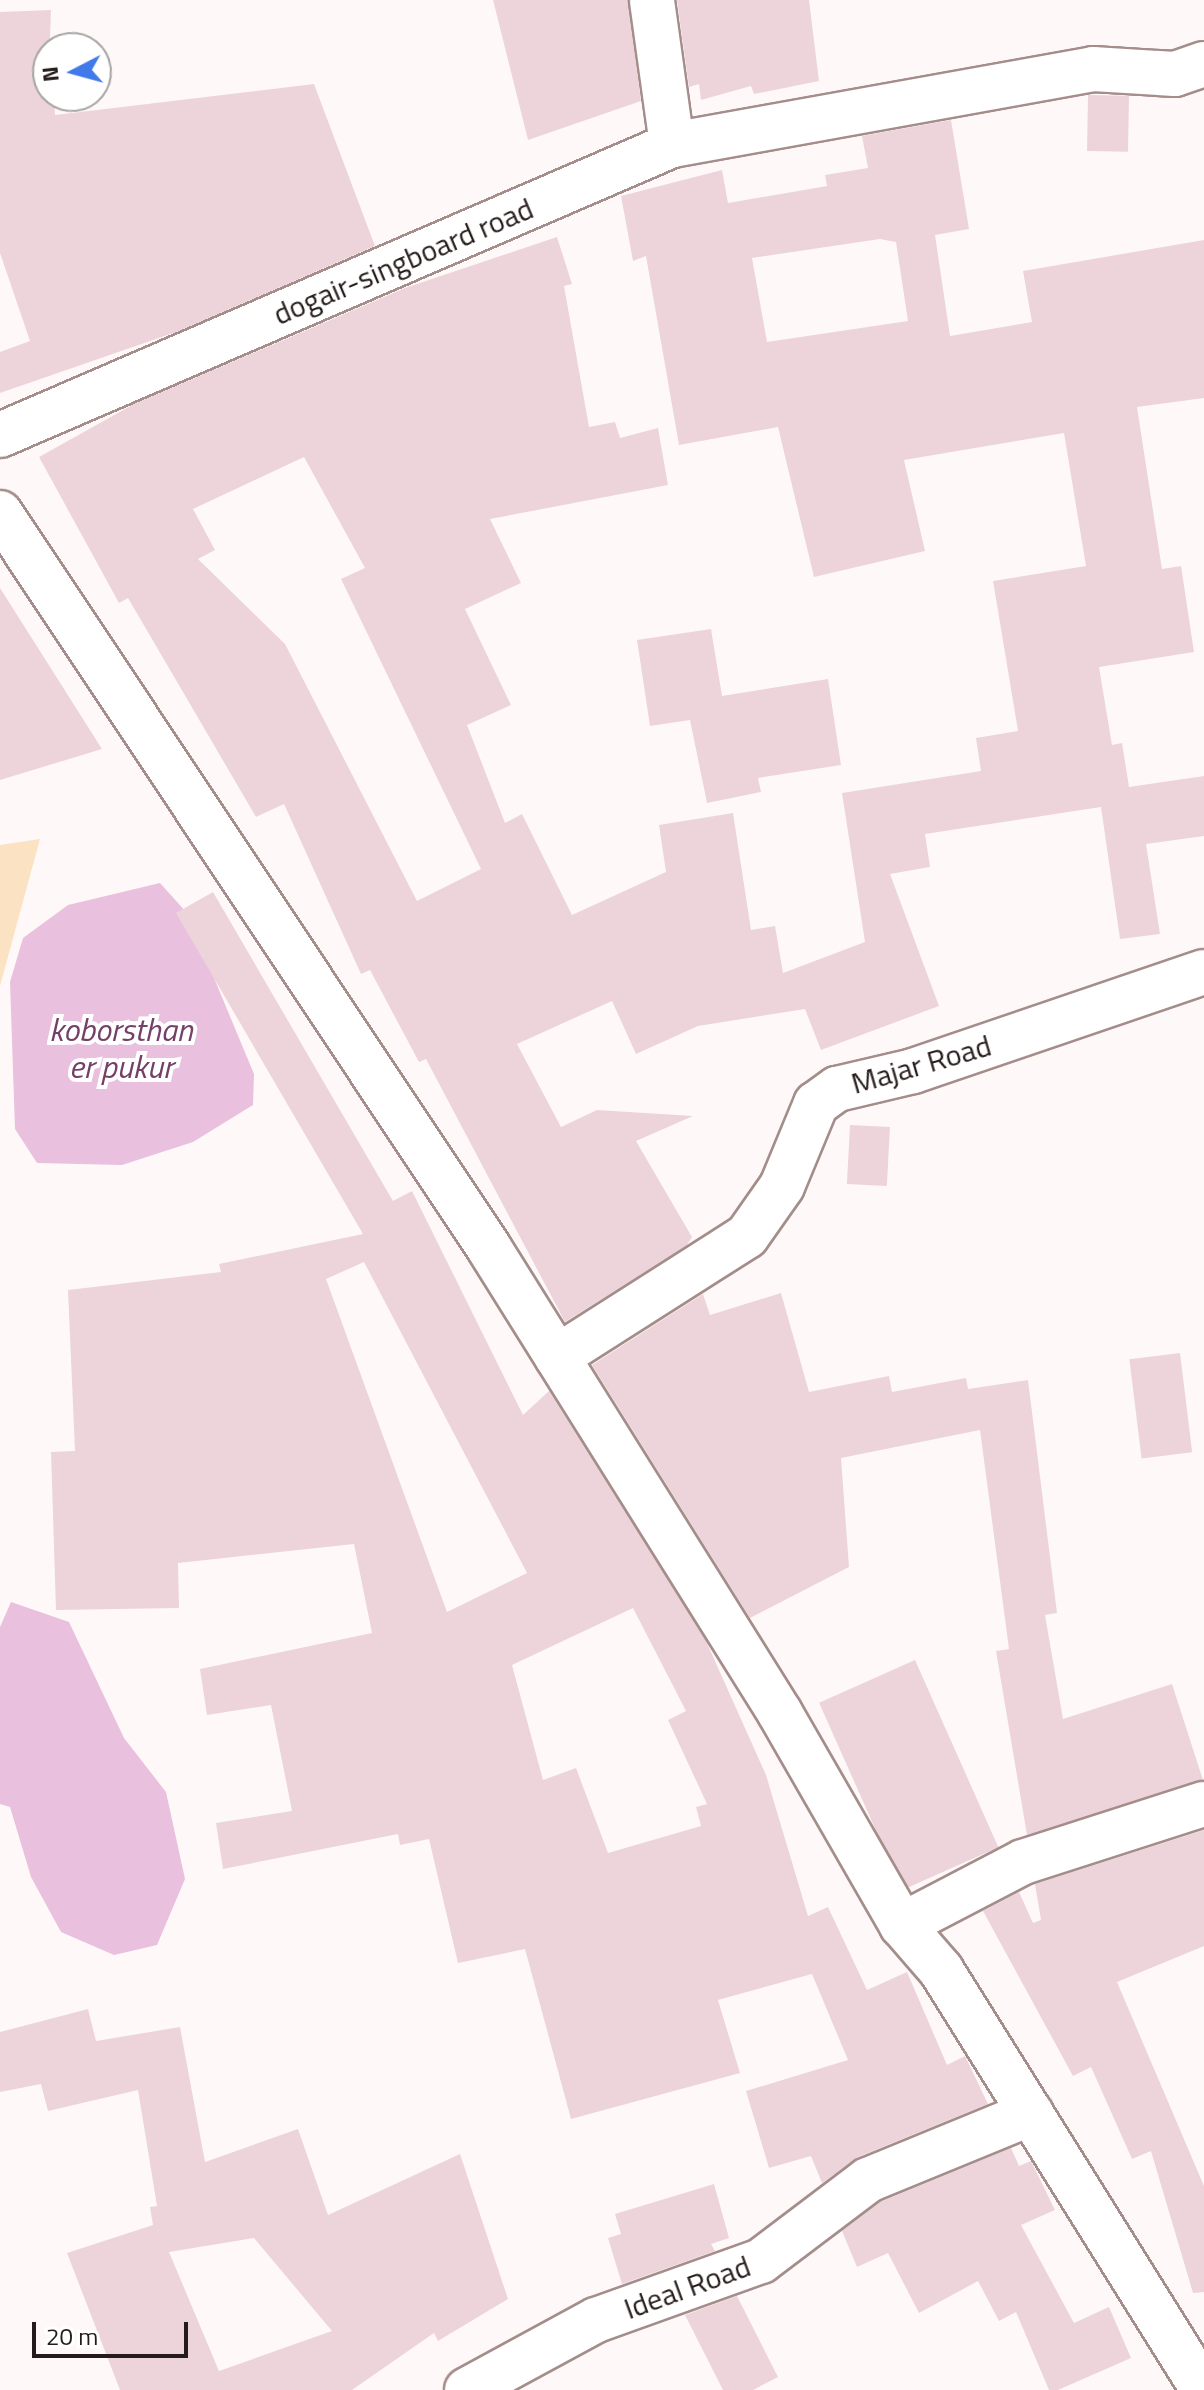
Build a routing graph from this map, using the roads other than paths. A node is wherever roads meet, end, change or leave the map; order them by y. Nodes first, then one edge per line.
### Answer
1 (652, 0) edge
2 (1204, 64) edge
3 (672, 145) junction
4 (0, 435) edge
5 (0, 513) edge
6 (1204, 972) edge
7 (557, 1357) junction
8 (1204, 1804) edge
9 (902, 1925) junction
10 (1031, 2113) junction
11 (467, 2390) edge
12 (1203, 2390) edge

1 - 3 street
2 - 3 street, dogair-singboard road
3 - 4 street, dogair-singboard road
5 - 7 street
6 - 7 street, Majar Road
7 - 9 street
8 - 9 street
9 - 10 street
10 - 11 street, Ideal Road
10 - 12 street

